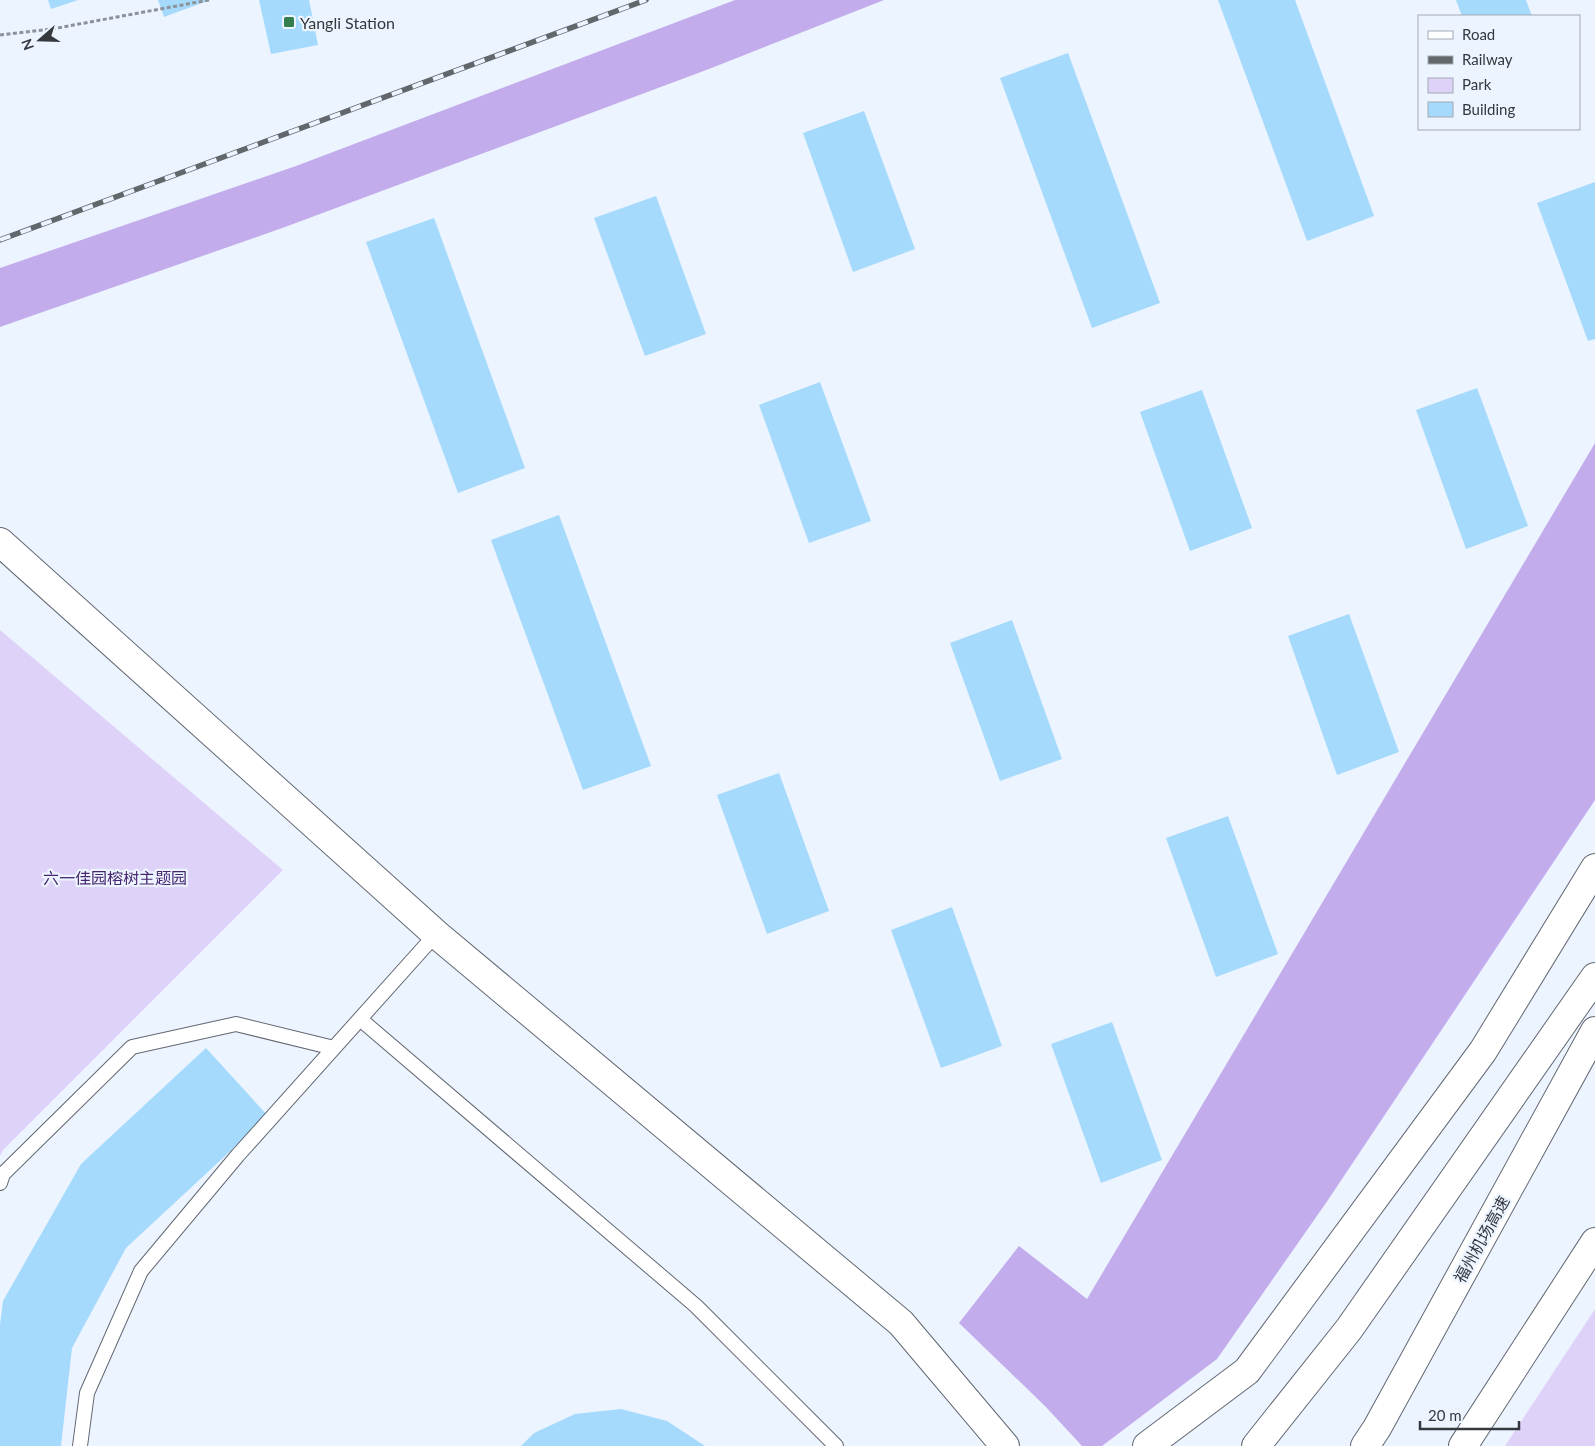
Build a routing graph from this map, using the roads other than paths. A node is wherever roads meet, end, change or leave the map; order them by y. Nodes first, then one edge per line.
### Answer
1 (0, 542) edge
2 (1595, 868) edge
3 (436, 934) junction
4 (1595, 977) edge
5 (360, 1020) junction
6 (1595, 1031) edge
7 (334, 1048) junction
8 (0, 1183) edge
9 (1595, 1242) edge
10 (80, 1446) edge
11 (836, 1446) edge
12 (1005, 1446) edge
13 (1147, 1446) edge
14 (1256, 1446) edge
15 (1365, 1446) edge
16 (1464, 1446) edge

1 - 3 main road
2 - 13 main road
3 - 5 lane
3 - 12 main road
4 - 14 main road
5 - 7 lane
5 - 11 lane
6 - 15 main road, 福州机场高速
7 - 8 lane
7 - 10 lane
9 - 16 main road

